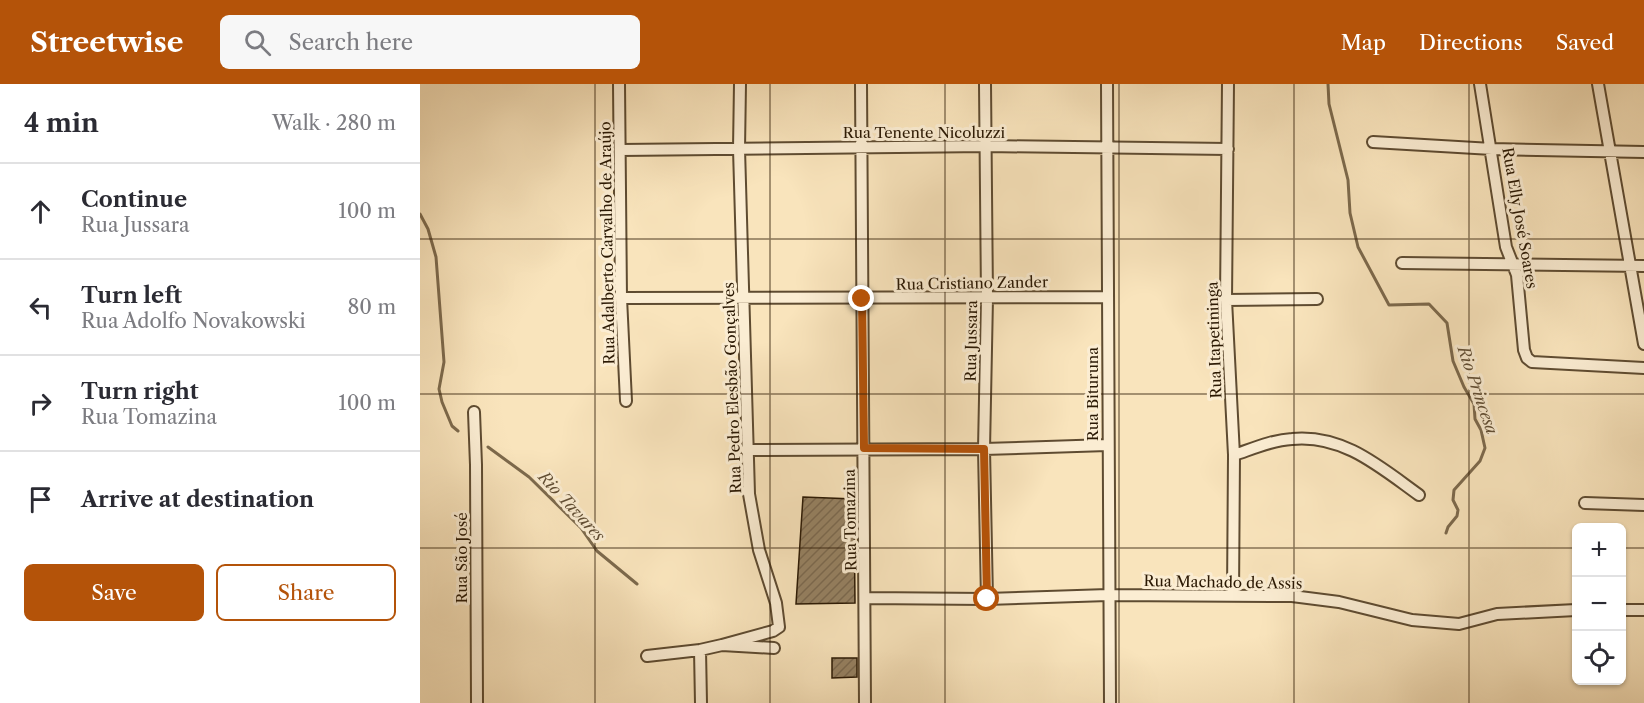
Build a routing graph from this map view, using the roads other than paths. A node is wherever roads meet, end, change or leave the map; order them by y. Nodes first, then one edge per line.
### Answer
1 (619, 84) edge
2 (740, 84) edge
3 (861, 84) edge
4 (985, 84) edge
5 (1107, 84) edge
6 (1228, 84) edge
7 (1480, 84) edge
8 (1598, 84) edge
9 (1373, 142) dead end
10 (986, 146) junction
11 (861, 147) junction
12 (1108, 147) junction
13 (739, 149) junction
14 (1228, 149) junction
15 (1492, 149) junction
16 (620, 150) junction
17 (1644, 152) edge
18 (1610, 153) junction
19 (1402, 263) dead end
20 (1514, 264) junction
21 (1632, 266) junction
22 (1644, 266) edge
23 (744, 297) junction
24 (1106, 297) junction
25 (621, 298) junction
26 (987, 298) junction
27 (1317, 298) dead end
28 (862, 299) junction
29 (1226, 300) junction
30 (1644, 344) edge
31 (1644, 368) edge
32 (626, 401) dead end
33 (474, 412) dead end
34 (1107, 445) junction
35 (864, 448) junction
36 (984, 449) junction
37 (746, 450) junction
38 (1234, 455) junction
39 (1419, 495) dead end
40 (1585, 503) dead end
41 (1644, 505) edge
42 (1108, 595) junction
43 (1233, 596) junction
44 (865, 598) junction
45 (987, 599) junction
46 (1572, 610) edge
47 (1626, 610) edge
48 (1644, 610) edge
49 (722, 645) junction
50 (774, 648) dead end
51 (700, 650) junction
52 (647, 656) dead end
53 (477, 703) edge
54 (702, 703) edge
55 (865, 703) edge
56 (1110, 703) edge

1 - 16 street, Rua Adalberto Carvalho de Araújo
2 - 13 street, Rua Pedro Elesbão Gonçalves
3 - 11 street, Rua Tomazina
4 - 10 street, Rua Jussara
5 - 12 street, Rua Bituruna
6 - 14 street, Rua Itapetininga
7 - 15 street, Rua Elly José Soares
8 - 18 street
9 - 15 street
10 - 11 street, Rua Tenente Nicoluzzi
10 - 12 street, Rua Tenente Nicoluzzi
10 - 26 street, Rua Jussara
11 - 13 street, Rua Tenente Nicoluzzi
11 - 28 street, Rua Tomazina
12 - 14 street, Rua Tenente Nicoluzzi
12 - 24 street, Rua Bituruna
13 - 16 street, Rua Tenente Nicoluzzi
13 - 23 street, Rua Pedro Elesbão Gonçalves
14 - 29 street, Rua Itapetininga
15 - 18 street
15 - 20 street, Rua Elly José Soares
16 - 25 street, Rua Adalberto Carvalho de Araújo
17 - 18 street
18 - 21 street
19 - 20 street
20 - 21 street
20 - 31 street, Rua Elly José Soares
21 - 22 street
21 - 30 street
23 - 25 street, Rua Cristiano Zander
23 - 28 street, Rua Cristiano Zander
23 - 37 street, Rua Pedro Elesbão Gonçalves
24 - 26 street, Rua Cristiano Zander
24 - 34 street, Rua Bituruna
25 - 32 street, Rua Adalberto Carvalho de Araújo
26 - 28 street, Rua Cristiano Zander
26 - 36 street, Rua Jussara
27 - 29 street
28 - 35 street, Rua Tomazina
29 - 38 street, Rua Itapetininga
33 - 53 street, Rua São José
34 - 36 street
34 - 42 street, Rua Bituruna
35 - 36 street
35 - 37 street
35 - 44 street, Rua Tomazina
36 - 45 street, Rua Jussara
37 - 49 street, Rua Pedro Elesbão Gonçalves
38 - 39 street
38 - 43 street, Rua Itapetininga
40 - 41 street
42 - 43 street, Rua Machado de Assis
42 - 45 street, Rua Machado de Assis
42 - 56 street, Rua Bituruna
43 - 46 street, Rua Machado de Assis
44 - 45 street, Rua Machado de Assis
44 - 55 street, Rua Tomazina
47 - 48 street
49 - 50 street
49 - 51 street
51 - 52 street
51 - 54 street

